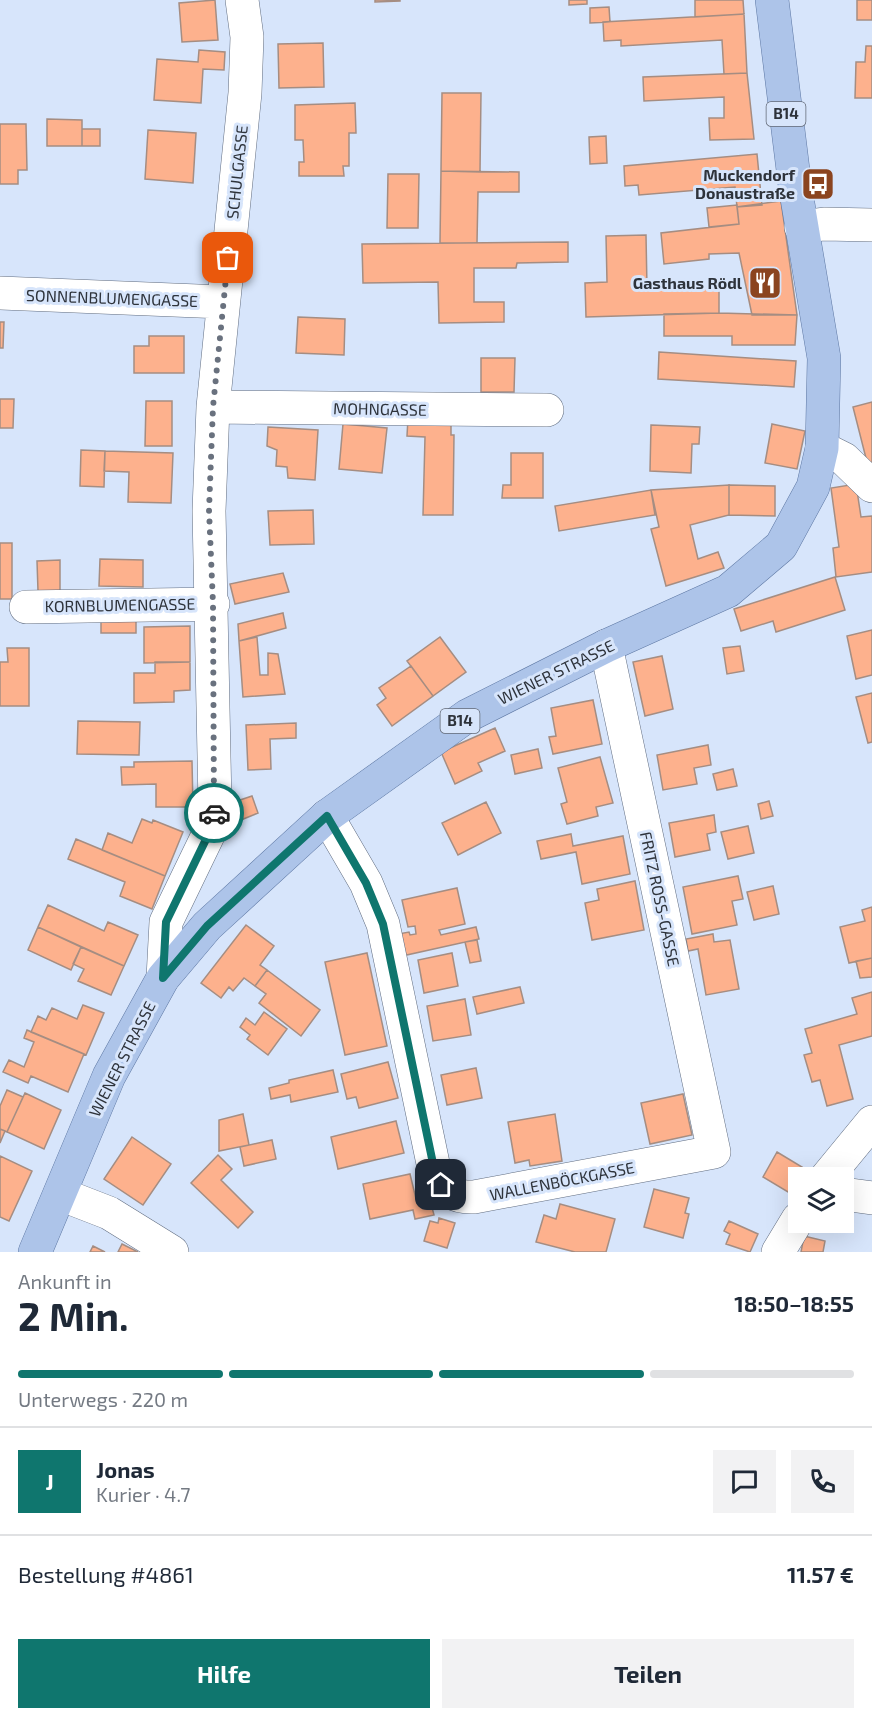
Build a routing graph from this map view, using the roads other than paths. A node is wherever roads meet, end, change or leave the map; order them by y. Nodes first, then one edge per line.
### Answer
1 (243, 0) edge
2 (772, 0) edge
3 (872, 225) edge
4 (801, 227) junction
5 (0, 293) edge
6 (223, 302) junction
7 (213, 407) junction
8 (547, 410) dead end
9 (822, 448) junction
10 (872, 486) edge
11 (213, 604) junction
12 (26, 607) dead end
13 (606, 646) junction
14 (327, 816) junction
15 (188, 878) junction
16 (207, 926) junction
17 (163, 978) junction
18 (872, 1122) edge
19 (714, 1152) joint
20 (835, 1167) edge
21 (60, 1194) junction
22 (854, 1196) edge
23 (872, 1198) edge
24 (789, 1233) edge
25 (35, 1252) edge
26 (172, 1252) edge
27 (777, 1252) edge

1 - 6 street, SCHULGASSE
2 - 4 main road, B14
3 - 4 street
4 - 9 main road, WIENER STRASSE / B14
5 - 6 street, SONNENBLUMENGASSE
6 - 7 street, SCHULGASSE
7 - 8 street, MOHNGASSE
7 - 11 street, SCHULGASSE
9 - 10 street
9 - 13 main road, WIENER STRASSE / B14
11 - 12 street, KORNBLUMENGASSE
11 - 15 street, SCHULGASSE
13 - 14 main road, WIENER STRASSE / B14
13 - 19 street, FRITZ ROSS-GASSE
14 - 16 main road, WIENER STRASSE / B14
14 - 19 street, WALLENBÖCKGASSE
15 - 16 street
15 - 17 street, SCHULGASSE
16 - 17 main road, WIENER STRASSE / B14
17 - 21 main road, WIENER STRASSE / B14
18 - 20 street
21 - 25 main road, WIENER STRASSE / B14
21 - 26 street
22 - 23 street
24 - 27 street

